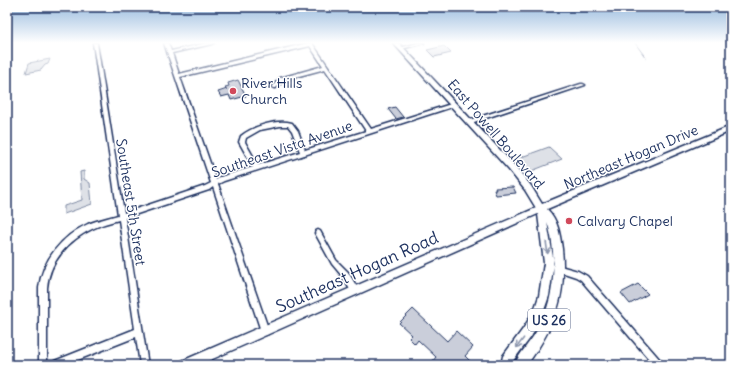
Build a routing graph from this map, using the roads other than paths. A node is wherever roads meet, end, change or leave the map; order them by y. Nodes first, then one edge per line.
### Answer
1 (98, 60) edge
2 (173, 60) edge
3 (241, 60) edge
4 (322, 60) edge
5 (412, 60) edge
6 (326, 67) junction
7 (178, 76) junction
8 (583, 85) dead end
9 (274, 87) dead end
10 (453, 105) junction
11 (469, 122) junction
12 (731, 128) edge
13 (369, 131) junction
14 (303, 153) junction
15 (257, 168) junction
16 (214, 184) junction
17 (541, 209) junction
18 (121, 217) junction
19 (318, 233) dead end
20 (560, 269) junction
21 (355, 291) junction
22 (544, 296) junction
23 (555, 302) junction
24 (265, 330) junction
25 (138, 332) junction
26 (44, 365) edge
27 (55, 365) edge
28 (144, 365) edge
29 (186, 365) edge
30 (506, 365) edge
31 (520, 365) edge
32 (659, 365) edge

1 - 18 street, Southeast 5th Street
2 - 7 street
3 - 7 street
4 - 6 street
5 - 10 main road, East Powell Boulevard / US 26
6 - 9 street
6 - 13 street
7 - 16 street
8 - 11 street
10 - 11 main road, East Powell Boulevard / US 26
10 - 13 street, Southeast Vista Avenue
11 - 17 main road, East Powell Boulevard / US 26
12 - 17 main road, Northeast Hogan Drive
13 - 14 street, Southeast Vista Avenue
14 - 15 street, Southeast Vista Avenue
14 - 15 street
15 - 16 street, Southeast Vista Avenue
16 - 18 street, Southeast Vista Avenue
16 - 24 street
17 - 20 main road, East Powell Boulevard / US 26
17 - 21 main road, Southeast Hogan Road
17 -> 22 main road, East Powell Boulevard / US 26
18 - 25 street, Southeast 5th Street
18 - 26 street, Southeast Vista Avenue
19 - 21 street
20 - 23 main road, East Powell Boulevard / US 26
20 - 32 street
21 - 24 main road, Southeast Hogan Road
22 - 23 main road
22 -> 30 main road, East Powell Boulevard / US 26
23 - 31 main road, East Powell Boulevard / US 26
24 - 29 main road, Southeast Hogan Road
25 - 27 street
25 - 28 street, Southeast 5th Street

